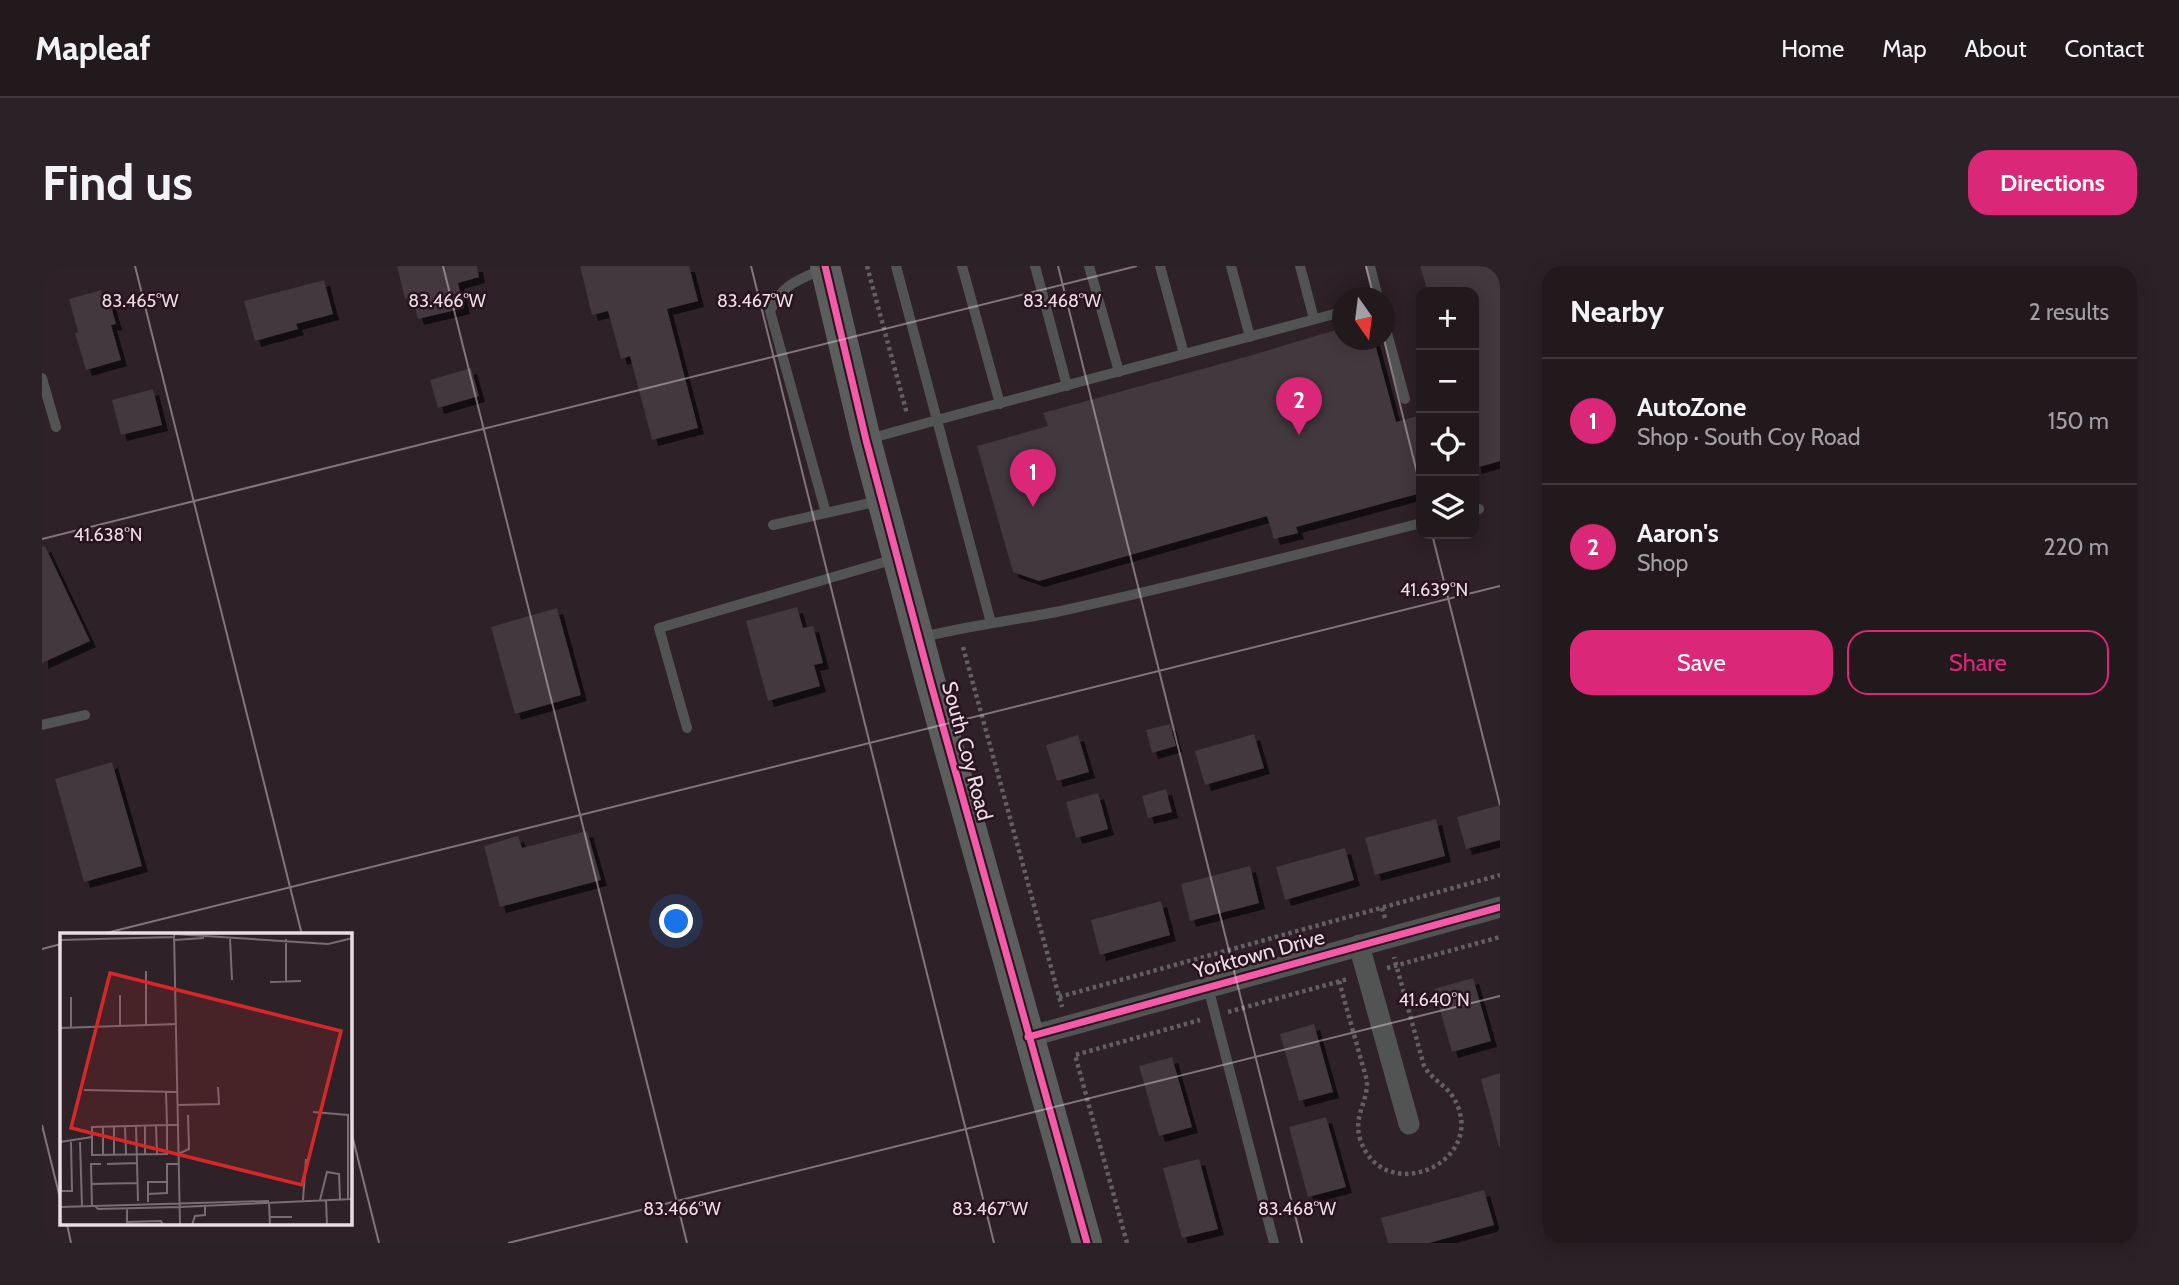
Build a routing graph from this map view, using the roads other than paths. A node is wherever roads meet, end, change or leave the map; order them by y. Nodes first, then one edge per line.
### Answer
1 (896, 266) edge
2 (962, 266) edge
3 (1035, 266) edge
4 (1089, 266) edge
5 (1160, 266) edge
6 (1231, 266) edge
7 (1300, 266) edge
8 (1370, 266) edge
9 (825, 267) edge
10 (1375, 287) edge
11 (1332, 315) edge
12 (1314, 320) junction
13 (1250, 337) junction
14 (1392, 350) edge
15 (1184, 354) junction
16 (1119, 372) junction
17 (42, 377) edge
18 (1067, 386) junction
19 (1405, 399) dead end
20 (1000, 404) junction
21 (937, 421) junction
22 (55, 427) dead end
23 (866, 440) junction
24 (882, 500) junction
25 (826, 513) junction
26 (773, 524) dead end
27 (1416, 524) edge
28 (897, 558) junction
29 (991, 623) junction
30 (919, 639) junction
31 (85, 715) dead end
32 (42, 725) edge
33 (687, 728) dead end
34 (1500, 907) edge
35 (1359, 945) junction
36 (1208, 987) junction
37 (1028, 1037) junction
38 (1409, 1124) dead end
39 (1087, 1243) edge
40 (1274, 1243) edge

1 - 21 lane
2 - 20 lane
3 - 18 lane
4 - 16 lane
5 - 15 lane
6 - 13 lane
7 - 12 lane
8 - 10 lane
9 - 23 street, South Coy Road
9 - 25 lane
11 - 12 lane
12 - 13 lane
13 - 15 lane
14 - 19 lane
15 - 16 lane
16 - 18 lane
17 - 22 lane
18 - 20 lane
20 - 21 lane
21 - 23 lane
21 - 29 lane
23 - 24 street, South Coy Road
24 - 25 lane
24 - 28 street, South Coy Road
25 - 26 lane
27 - 29 lane
28 - 30 street, South Coy Road
28 - 33 lane
29 - 30 lane
30 - 37 street, South Coy Road
31 - 32 lane
34 - 35 street, Yorktown Drive
35 - 36 street, Yorktown Drive
35 - 38 street
36 - 37 street, Yorktown Drive
36 - 40 lane
37 - 39 street, South Coy Road

